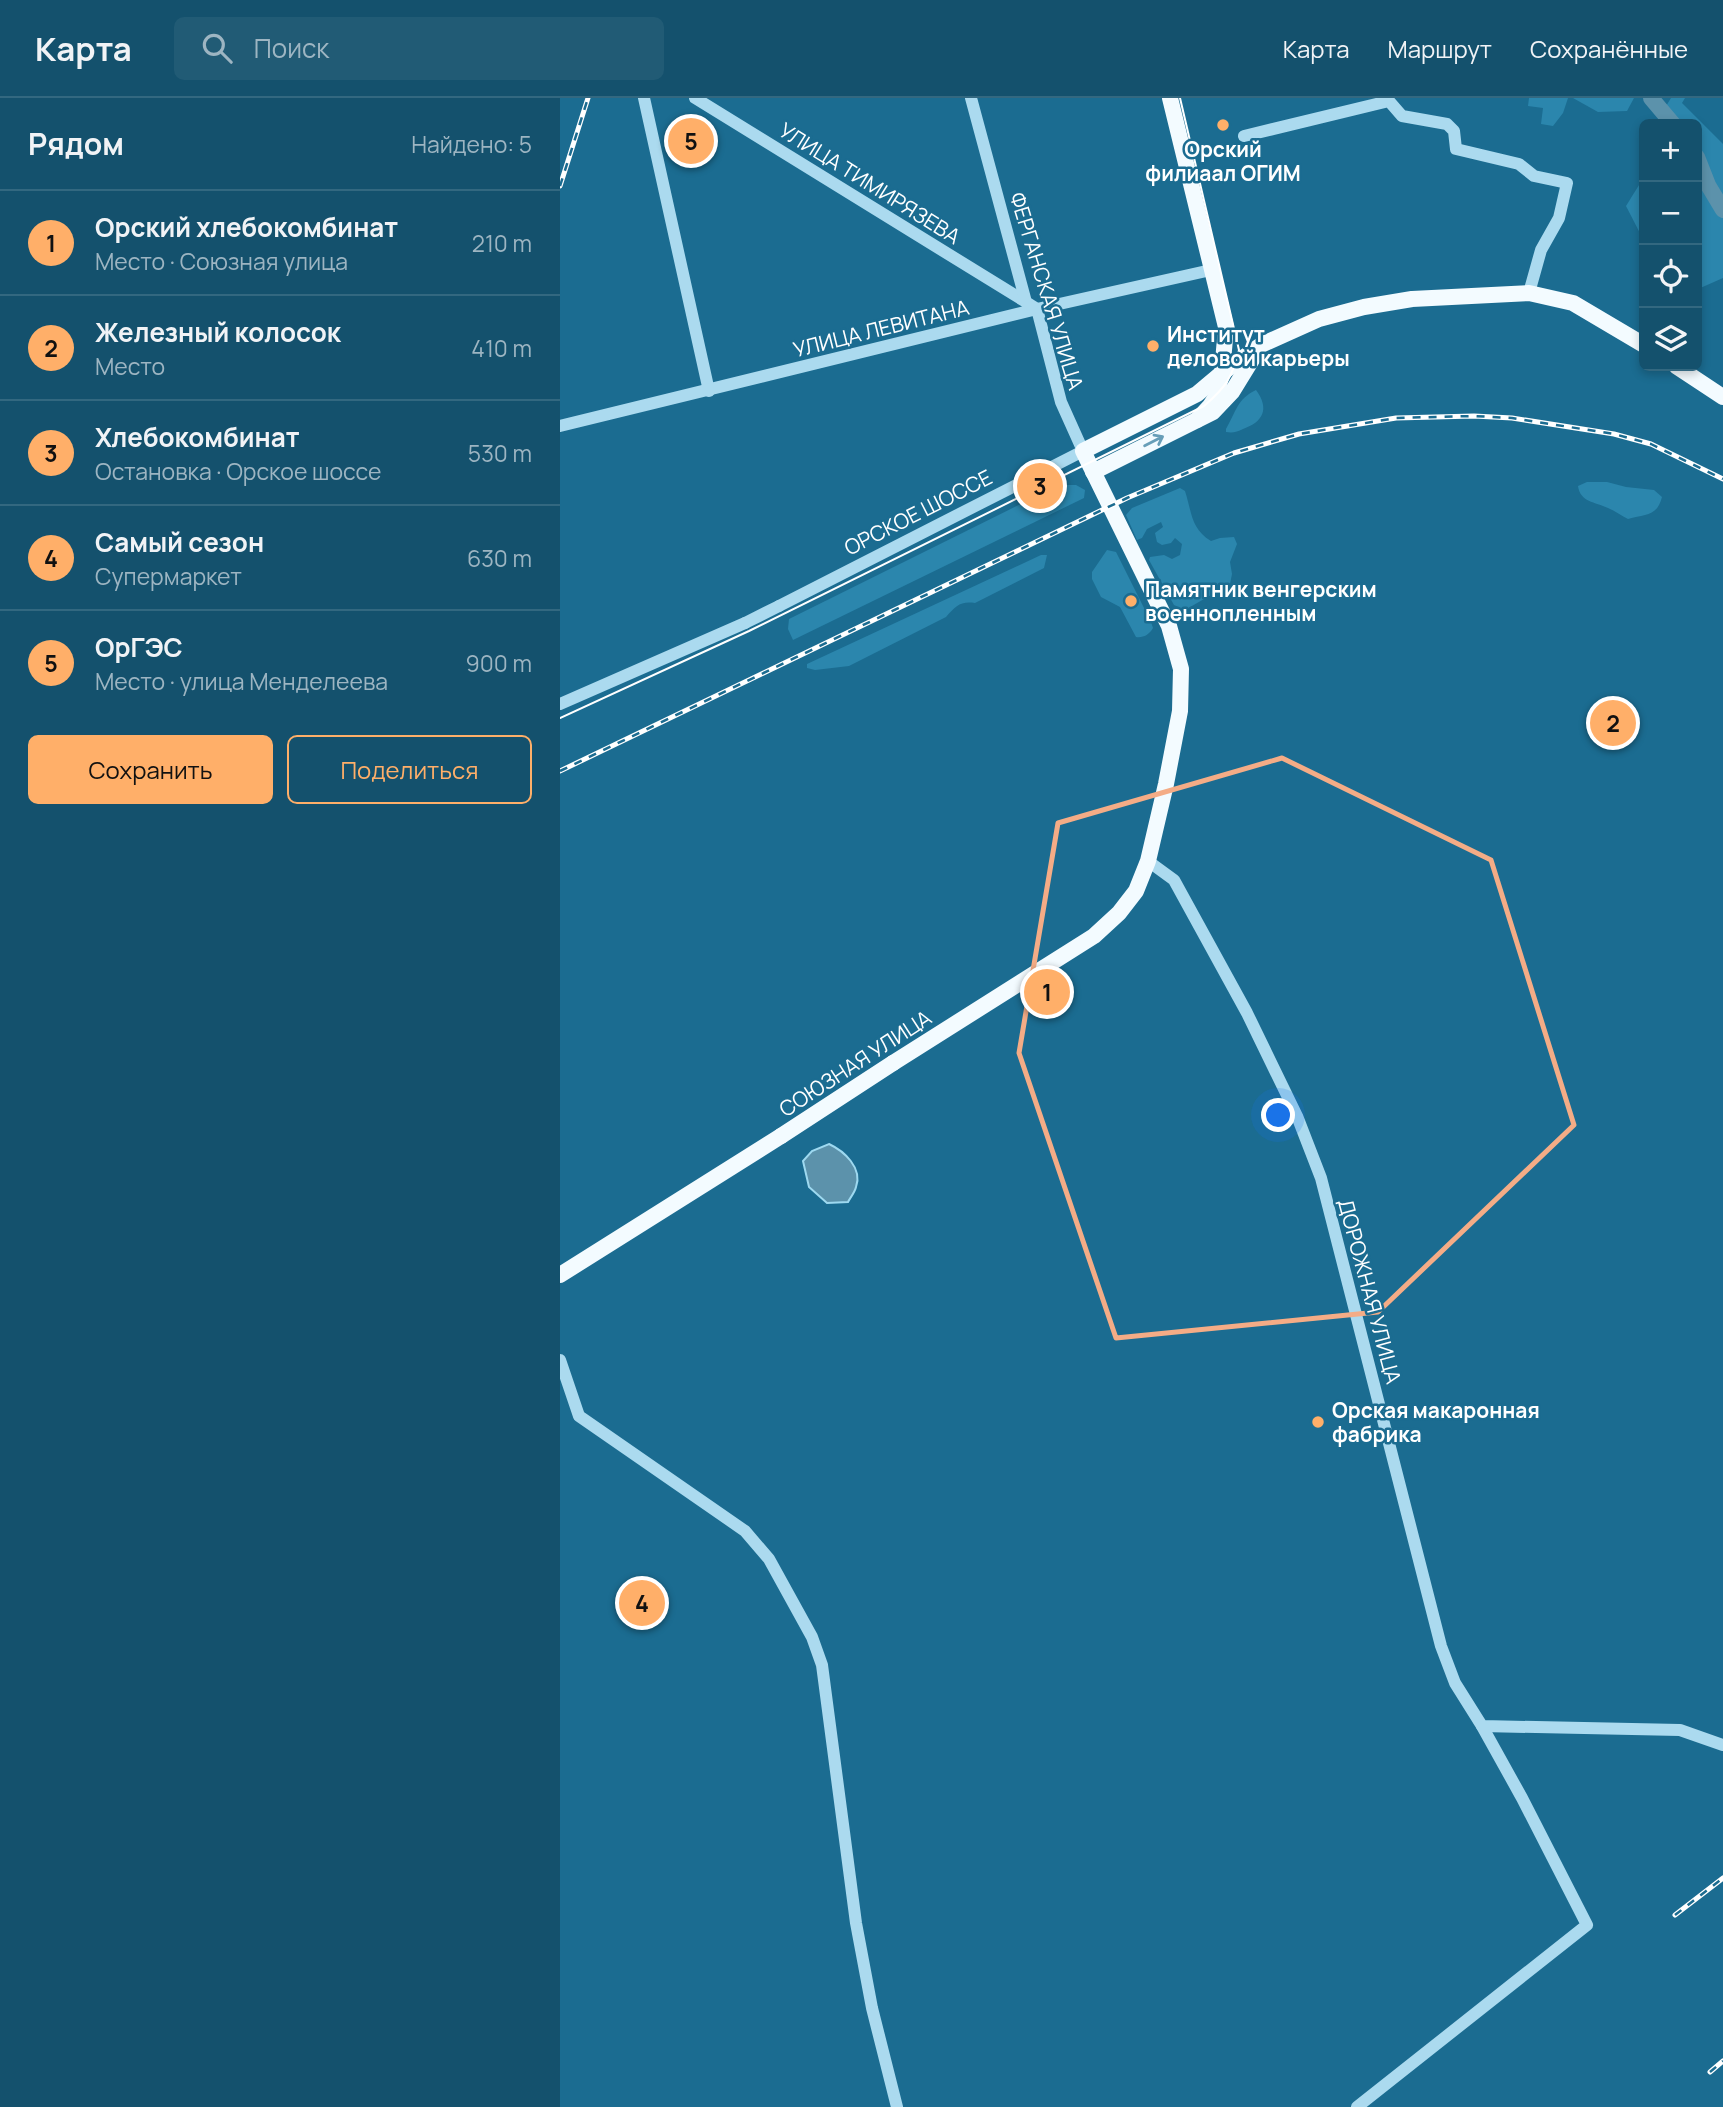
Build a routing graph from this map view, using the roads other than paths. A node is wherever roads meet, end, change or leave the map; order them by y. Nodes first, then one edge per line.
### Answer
1 (644, 98) edge
2 (695, 98) edge
3 (971, 98) edge
4 (1170, 98) edge
5 (1244, 136) dead end
6 (1211, 270) junction
7 (1529, 293) junction
8 (1031, 305) junction
9 (1226, 327) junction
10 (1639, 342) edge
11 (1261, 345) junction
12 (1684, 371) edge
13 (1222, 373) junction
14 (709, 391) junction
15 (1723, 397) edge
16 (1198, 420) junction
17 (560, 426) edge
18 (1083, 451) junction
19 (1093, 472) junction
20 (560, 704) edge
21 (1148, 861) junction
22 (560, 1275) edge
23 (560, 1360) edge
24 (1482, 1726) junction
25 (1723, 1745) edge
26 (897, 2107) edge
27 (1357, 2107) edge

1 - 14 street
2 - 8 street, УЛИЦА ТИМИРЯЗЕВА
3 - 8 street, ФЕРГАНСКАЯ УЛИЦА
4 - 6 main road
5 - 7 street
6 - 8 street, УЛИЦА ЛЕВИТАНА
6 - 9 main road
7 - 10 main road, ОРСКОЕ ШОССЕ
7 - 11 main road, ОРСКОЕ ШОССЕ
8 - 14 street, УЛИЦА ЛЕВИТАНА
8 - 18 street, ФЕРГАНСКАЯ УЛИЦА
9 - 11 main road
9 - 13 main road
11 - 13 main road, ОРСКОЕ ШОССЕ
11 - 16 main road
12 - 15 main road
13 - 16 main road
13 - 18 main road, ОРСКОЕ ШОССЕ
14 - 17 street, УЛИЦА ЛЕВИТАНА
19 -> 16 main road
18 - 19 main road, СОЮЗНАЯ УЛИЦА
18 - 20 street, ОРСКОЕ ШОССЕ, bridge
19 - 21 main road, СОЮЗНАЯ УЛИЦА
21 - 22 main road, СОЮЗНАЯ УЛИЦА, bridge
21 - 24 street, ДОРОЖНАЯ УЛИЦА
23 - 26 street
24 - 25 street
24 - 27 street, ДОРОЖНАЯ УЛИЦА

